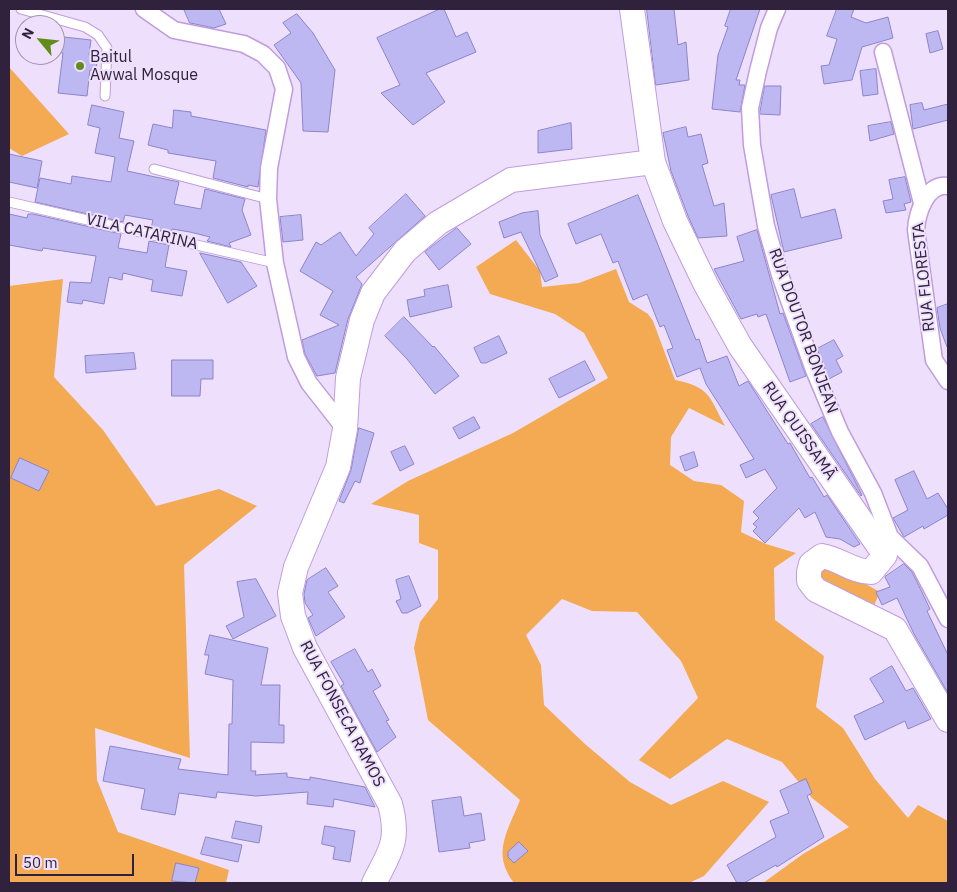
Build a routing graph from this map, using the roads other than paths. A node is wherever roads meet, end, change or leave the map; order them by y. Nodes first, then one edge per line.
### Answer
1 (21, 9) edge
2 (144, 9) edge
3 (632, 9) edge
4 (777, 9) edge
5 (883, 52) dead end
6 (105, 96) dead end
7 (653, 162) junction
8 (154, 170) dead end
9 (948, 186) edge
10 (268, 199) junction
11 (9, 202) edge
12 (922, 202) junction
13 (275, 263) junction
14 (948, 381) edge
15 (345, 429) junction
16 (888, 546) junction
17 (948, 619) edge
18 (948, 720) edge
19 (374, 883) edge

1 - 6 lane
2 - 10 street
3 - 7 street, RUA QUISSAMÃ
4 - 16 street, RUA DOUTOR BONJEAN
5 - 12 street
7 - 15 street, RUA FONSECA RAMOS
7 - 16 street, RUA QUISSAMÃ
8 - 10 lane
9 - 12 street, RUA FLORESTA
10 - 13 street
11 - 13 lane, VILA CATARINA
12 - 14 street, RUA FLORESTA
13 - 15 street
15 - 19 street, RUA FONSECA RAMOS
16 - 17 street
16 - 18 street

